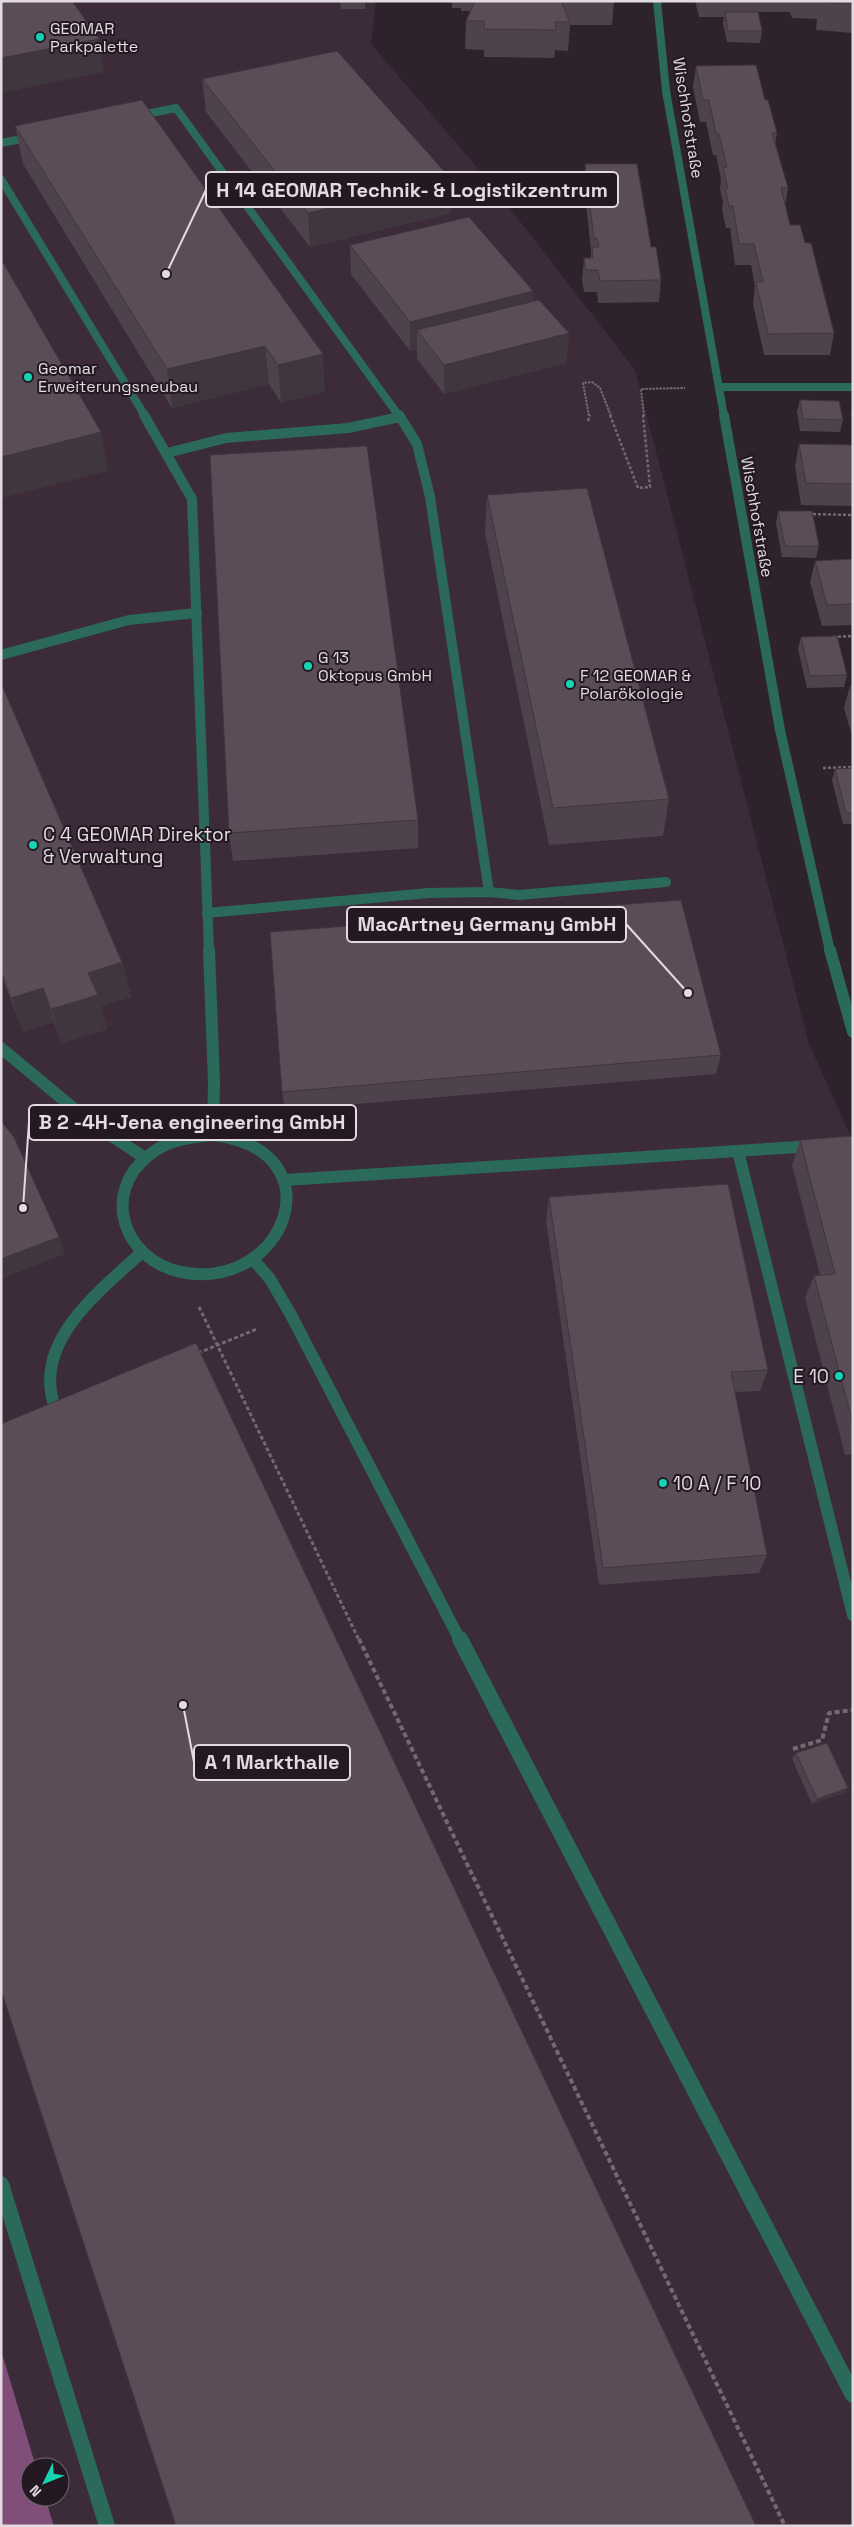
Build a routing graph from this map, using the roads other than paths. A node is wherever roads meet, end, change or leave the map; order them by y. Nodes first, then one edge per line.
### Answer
1 (657, 1) edge
2 (129, 118) edge
3 (44, 134) edge
4 (1, 143) edge
5 (1, 179) edge
6 (719, 386) junction
7 (853, 387) edge
8 (400, 417) junction
9 (168, 453) junction
10 (197, 613) junction
11 (1, 655) edge
12 (666, 882) dead end
13 (489, 892) junction
14 (208, 913) junction
15 (853, 1032) edge
16 (1, 1048) edge
17 (213, 1134) junction
18 (824, 1145) edge
19 (738, 1150) junction
20 (145, 1158) junction
21 (285, 1180) junction
22 (141, 1253) junction
23 (253, 1258) junction
24 (60, 1418) edge
25 (853, 1614) edge
26 (1, 2184) edge
27 (853, 2395) edge
28 (107, 2526) edge

1 - 6 street, Wischhofstraße
2 - 8 street
3 - 4 street
5 - 9 street
6 - 7 street
6 - 15 street, Wischhofstraße
8 - 9 street
8 - 13 street
9 - 10 street
10 - 11 street
10 - 14 street
12 - 13 street
13 - 14 street
14 - 17 street
16 - 20 street
17 - 20 street
17 - 21 street
18 - 19 street
19 - 21 street
19 - 25 street
20 - 22 street
21 - 23 street
22 - 23 street
22 - 24 street
23 - 27 street
26 - 28 street

